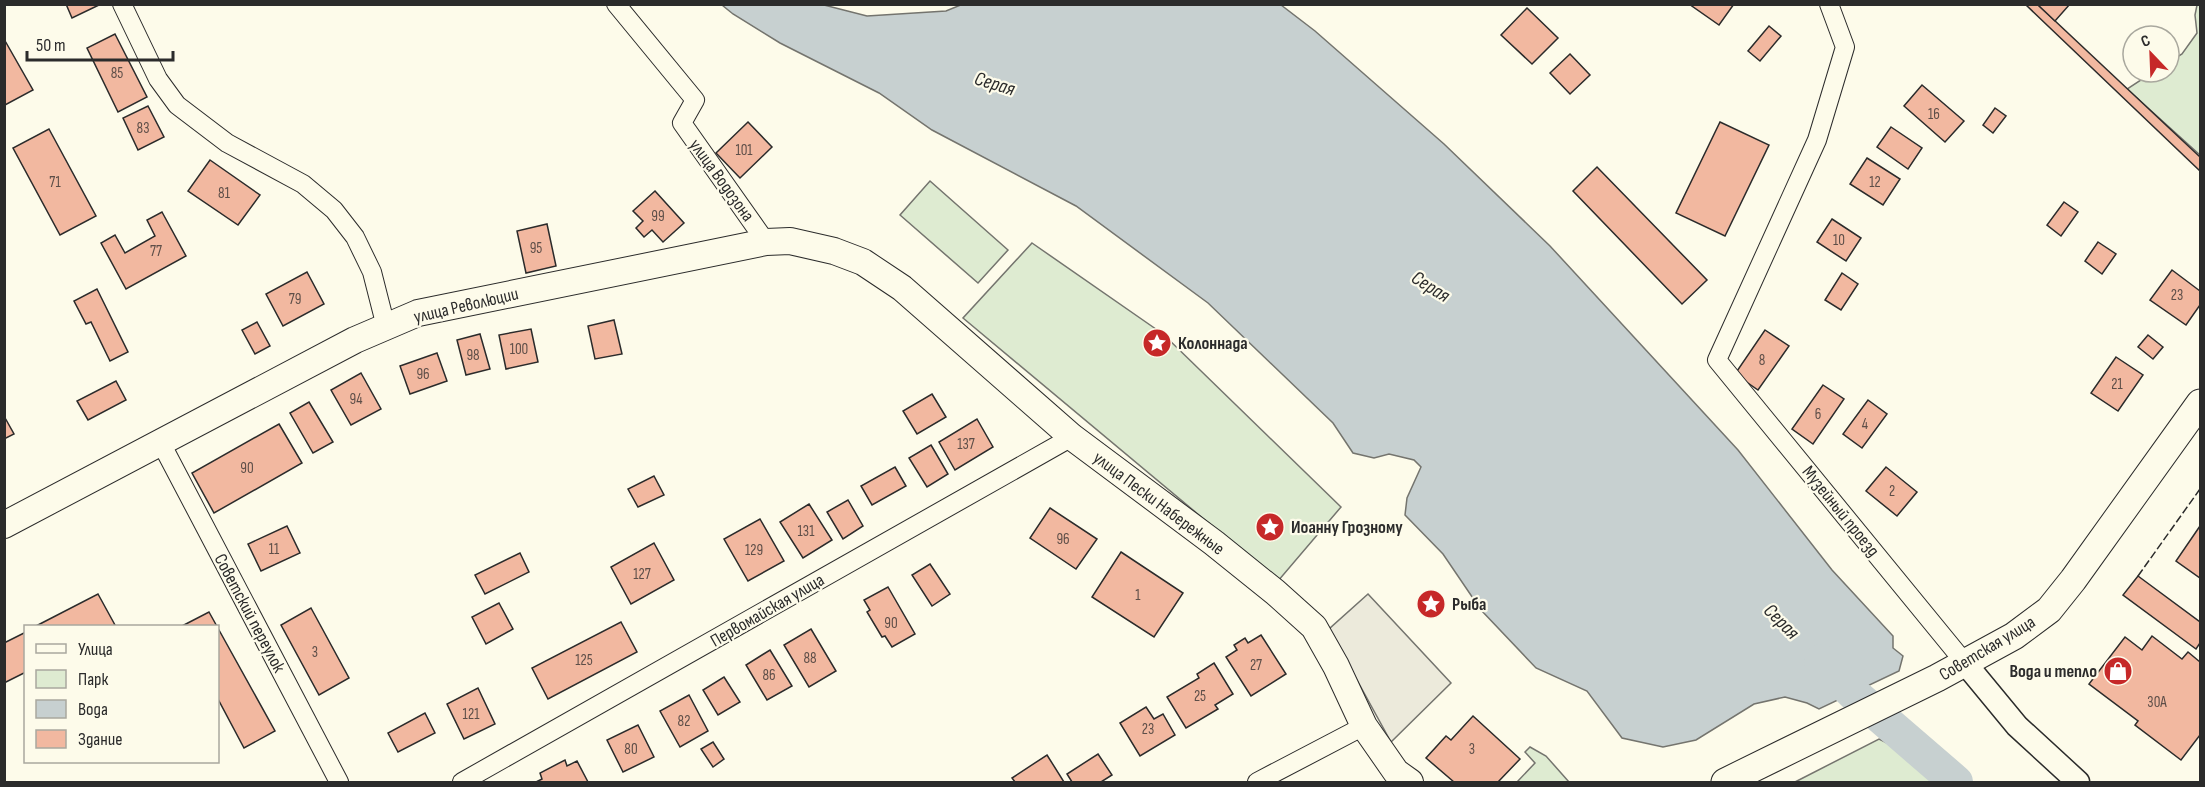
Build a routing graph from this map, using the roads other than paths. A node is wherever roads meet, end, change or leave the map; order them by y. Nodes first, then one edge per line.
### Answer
1 (122, 4) edge
2 (616, 4) edge
3 (1829, 4) edge
4 (766, 242) junction
5 (863, 262) joint
6 (386, 327) junction
7 (2200, 403) edge
8 (1072, 437) junction
9 (161, 443) junction
10 (4, 525) edge
11 (1965, 663) junction
12 (1364, 726) junction
13 (339, 783) edge
14 (462, 783) edge
15 (1257, 783) edge
16 (1410, 783) edge
17 (1725, 783) edge
18 (2078, 783) edge

1 - 6 street
2 - 4 street, улица Водозона
3 - 11 street, Музейный проезд
4 - 5 main road, улица Революции
4 - 6 main road, улица Революции
5 - 8 main road, улица Пески Набережные
6 - 9 main road, улица Революции
7 - 11 main road, Советская улица
8 - 12 main road, улица Пески Набережные
8 - 14 street, Первомайская улица
9 - 10 main road, улица Революции
9 - 13 street, Советский переулок
11 - 17 main road, Советская улица
11 - 18 street
12 - 15 street
12 - 16 main road, улица Пески Набережные

